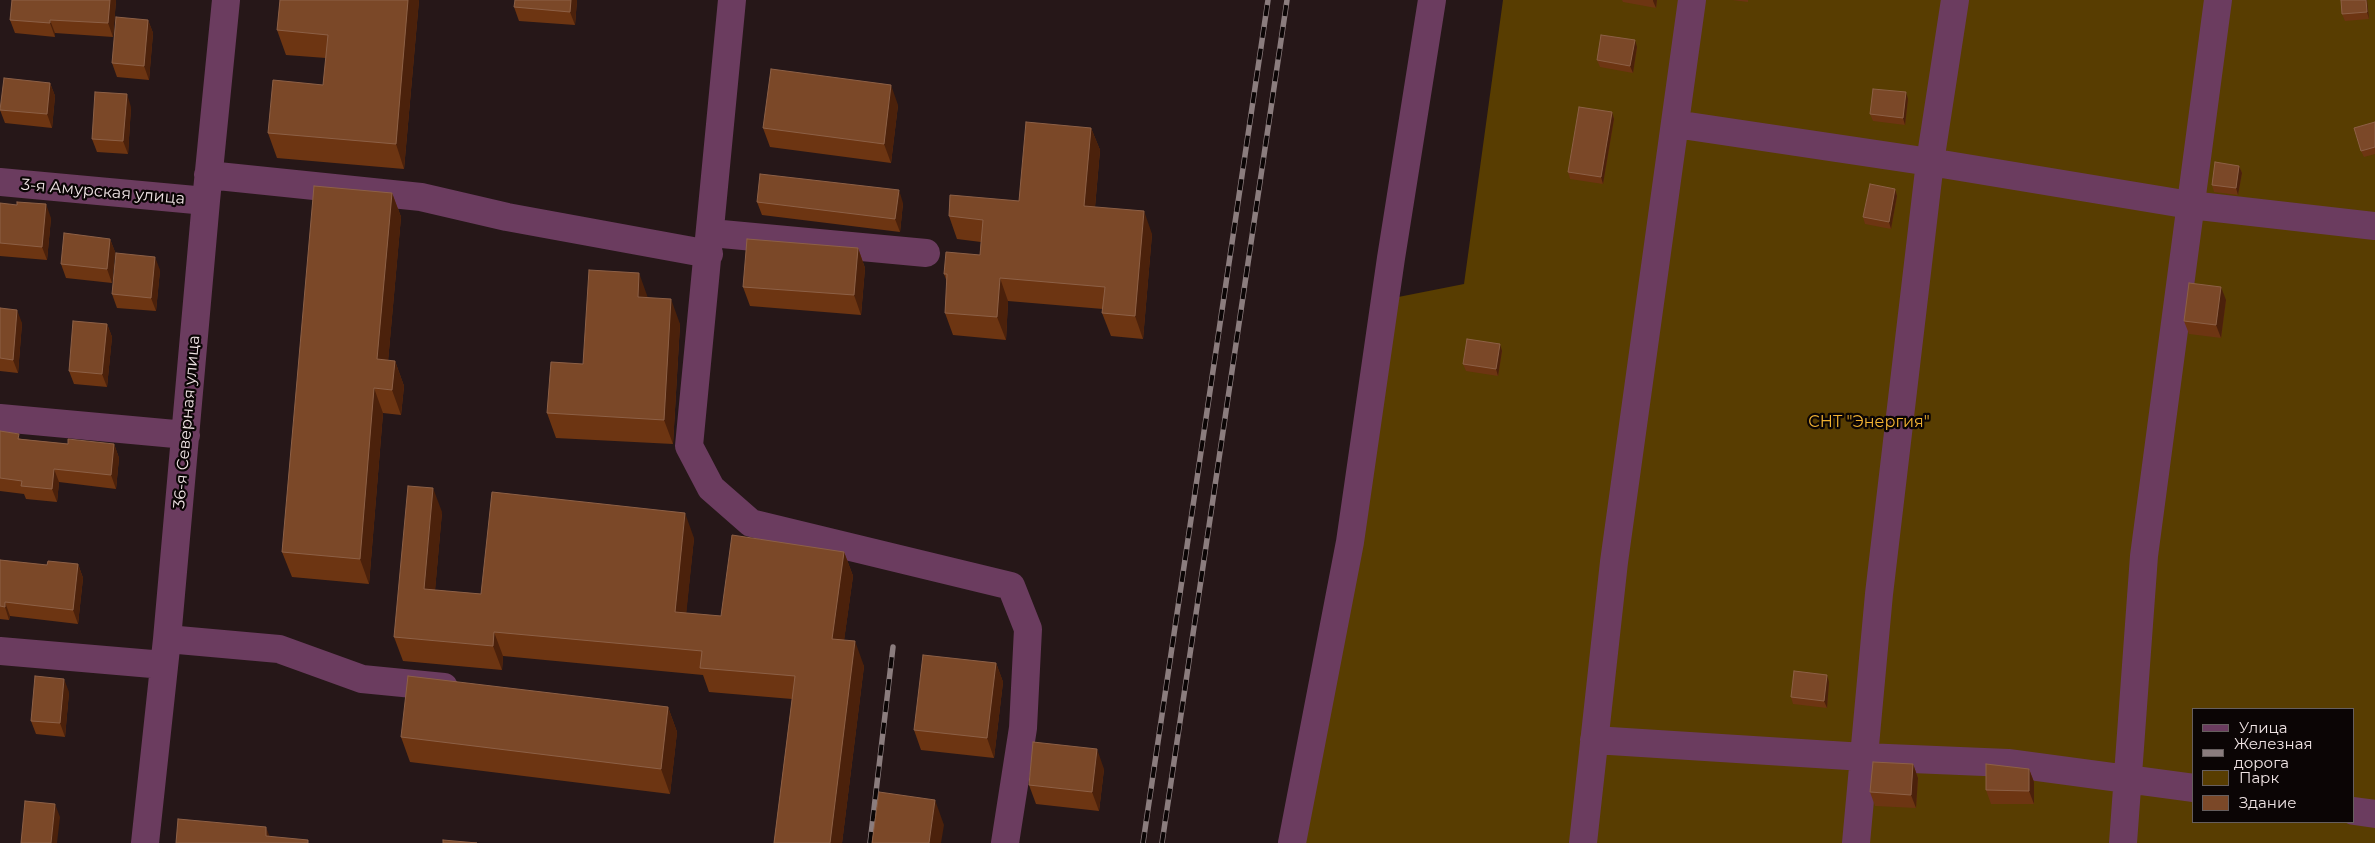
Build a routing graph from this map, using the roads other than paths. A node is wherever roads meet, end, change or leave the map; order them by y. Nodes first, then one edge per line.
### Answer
1 (226, 0) edge
2 (732, 0) edge
3 (1432, 0) edge
4 (1692, 0) edge
5 (1955, 0) edge
6 (2218, 0) edge
7 (1675, 124) junction
8 (1930, 162) junction
9 (0, 182) edge
10 (207, 188) junction
11 (2190, 205) junction
12 (2375, 226) edge
13 (710, 244) junction
14 (926, 254) dead end
15 (0, 418) edge
16 (186, 436) junction
17 (0, 651) edge
18 (165, 652) junction
19 (468, 689) edge
20 (1594, 740) junction
21 (1864, 757) junction
22 (2128, 778) junction
23 (2192, 788) edge
24 (2355, 811) edge
25 (2375, 814) edge
26 (145, 843) edge
27 (1006, 843) edge
28 (1292, 843) edge
29 (1583, 843) edge
30 (1856, 843) edge
31 (2123, 843) edge

1 - 10 street, 36-я Северная улица
2 - 13 street
3 - 28 street
4 - 7 street
5 - 8 street
6 - 11 street
7 - 8 street
7 - 20 street
8 - 11 street
8 - 21 street
9 - 10 street, 3-я Амурская улица
10 - 13 street, 3-я Амурская улица
10 - 16 street, 36-я Северная улица
11 - 12 street
11 - 22 street
13 - 14 street, 3-я Амурская улица
13 - 27 street
15 - 16 street
16 - 18 street, 36-я Северная улица
17 - 18 street
18 - 19 street
18 - 26 street, 36-я Северная улица
20 - 21 street
20 - 29 street
21 - 22 street
21 - 30 street
22 - 23 street
22 - 31 street
24 - 25 street

